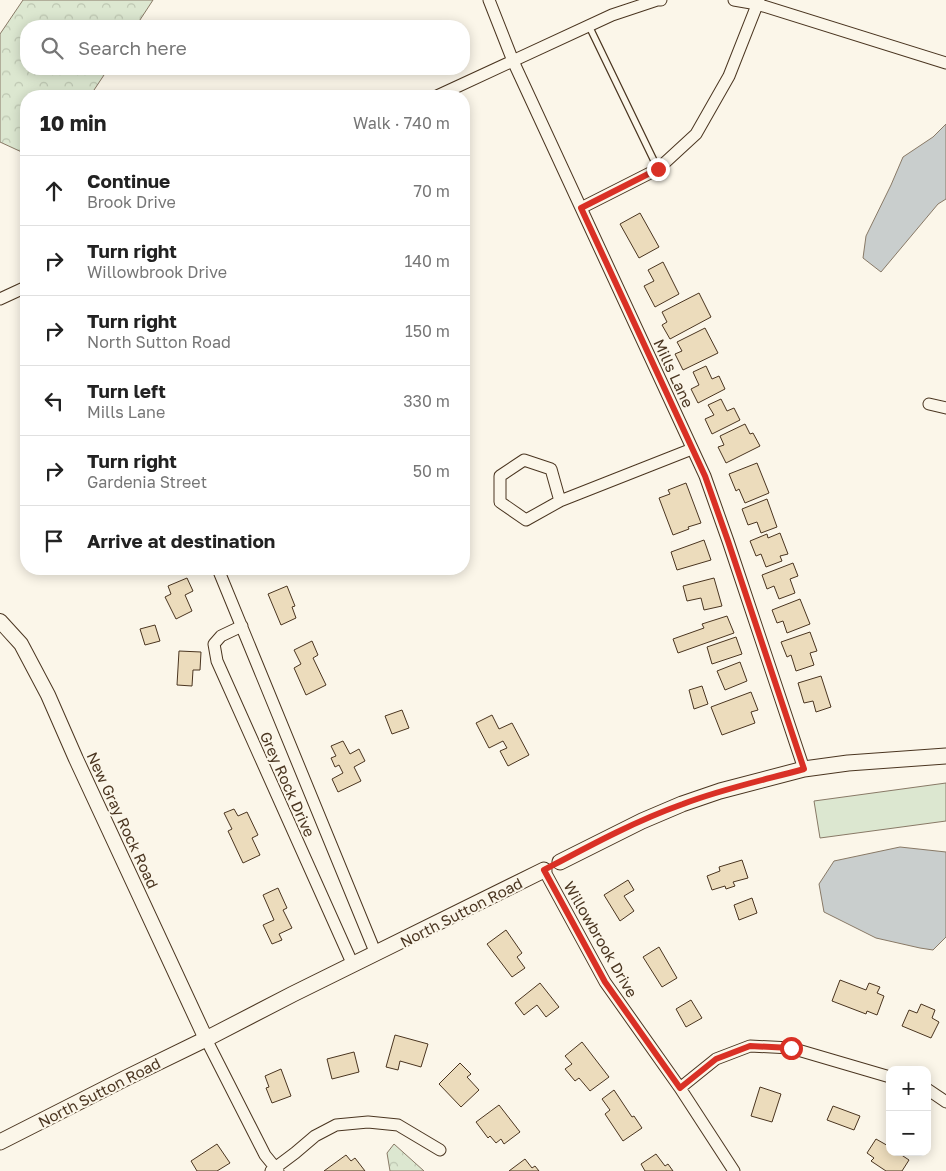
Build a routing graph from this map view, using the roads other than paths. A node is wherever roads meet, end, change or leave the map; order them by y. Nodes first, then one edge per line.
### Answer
1 (489, 0) edge
2 (661, 0) edge
3 (734, 0) edge
4 (758, 2) edge
5 (589, 26) junction
6 (513, 61) junction
7 (946, 63) edge
8 (450, 90) edge
9 (658, 169) junction
10 (581, 208) junction
11 (20, 290) edge
12 (0, 299) edge
13 (929, 404) dead end
14 (946, 408) edge
15 (692, 449) junction
16 (560, 501) junction
17 (221, 575) edge
18 (0, 621) edge
19 (242, 626) junction
20 (946, 756) edge
21 (804, 769) junction
22 (560, 862) joint
23 (544, 870) junction
24 (376, 954) junction
25 (353, 965) junction
26 (206, 1039) junction
27 (886, 1075) edge
28 (680, 1088) junction
29 (931, 1092) edge
30 (946, 1102) edge
31 (0, 1142) edge
32 (440, 1150) dead end
33 (275, 1170) edge
34 (734, 1171) edge

1 - 6 street, Mills Lane
2 - 5 street
3 - 4 street
4 - 7 street
4 - 9 street
5 - 6 street
5 - 9 lane
6 - 8 street
6 - 10 street, Mills Lane
9 - 10 street
10 - 15 street, Mills Lane
11 - 12 street
13 - 14 street
15 - 16 street
15 - 21 street, Mills Lane
16 - 16 street
17 - 19 street, Grey Rock Drive
18 - 26 street, New Gray Rock Road
19 - 24 street, Grey Rock Drive
19 - 25 street, Grey Rock Drive
20 - 21 main road, North Sutton Road
21 - 22 main road, North Sutton Road
22 - 23 street, North Sutton Road
23 - 24 main road, North Sutton Road
23 - 28 street, Willowbrook Drive
24 - 25 main road, North Sutton Road
25 - 26 main road, North Sutton Road
26 - 31 main road, North Sutton Road
26 - 33 street
27 - 28 street
28 - 34 street, Willowbrook Drive
29 - 30 street
32 - 33 street

